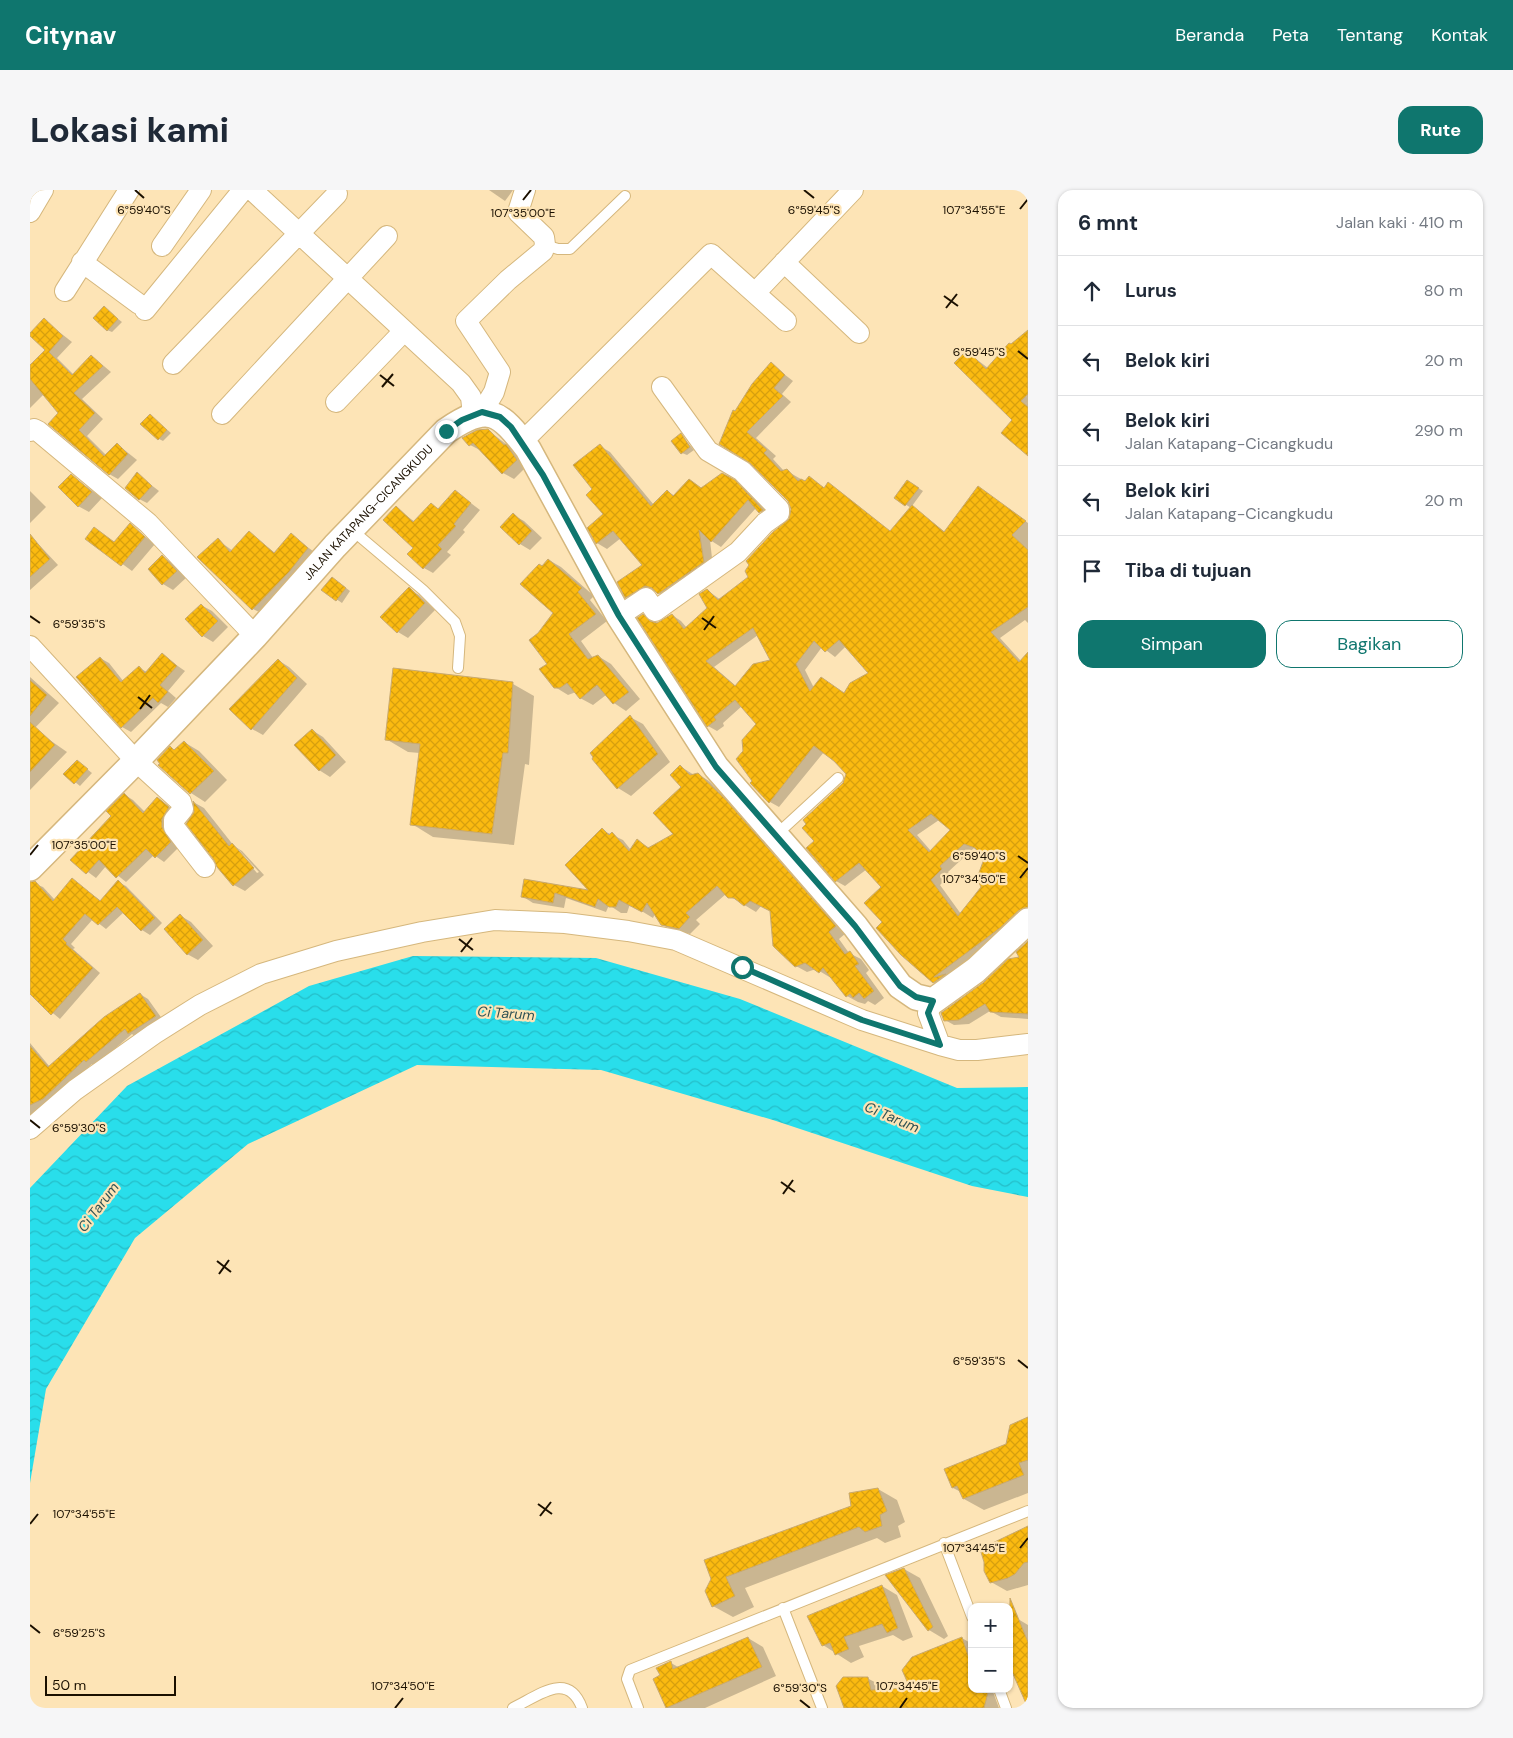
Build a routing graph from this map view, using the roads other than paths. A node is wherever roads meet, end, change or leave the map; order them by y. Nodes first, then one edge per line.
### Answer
1 (43, 190) edge
2 (130, 190) edge
3 (201, 190) edge
4 (243, 190) edge
5 (252, 190) edge
6 (525, 190) edge
7 (853, 190) edge
8 (336, 194) dead end
9 (624, 196) dead end
10 (30, 212) edge
11 (299, 233) junction
12 (387, 236) dead end
13 (545, 245) junction
14 (162, 246) dead end
15 (82, 262) junction
16 (784, 262) junction
17 (347, 278) junction
18 (64, 291) dead end
19 (755, 293) junction
20 (786, 321) dead end
21 (404, 331) junction
22 (859, 334) dead end
23 (173, 364) dead end
24 (662, 387) dead end
25 (336, 402) dead end
26 (222, 414) dead end
27 (478, 414) junction
28 (30, 431) edge
29 (522, 442) junction
30 (352, 530) junction
31 (619, 616) junction
32 (255, 636) junction
33 (30, 646) edge
34 (458, 668) dead end
35 (136, 761) junction
36 (838, 778) dead end
37 (776, 835) junction
38 (30, 868) edge
39 (204, 868) dead end
40 (1028, 922) edge
41 (933, 1001) junction
42 (1028, 1044) edge
43 (940, 1045) junction
44 (30, 1129) edge
45 (1028, 1511) edge
46 (944, 1543) junction
47 (968, 1606) edge
48 (783, 1608) junction
49 (1000, 1693) edge
50 (513, 1708) edge
51 (582, 1708) edge
52 (638, 1708) edge
53 (822, 1708) edge
54 (1006, 1708) edge

1 - 10 street
2 - 15 street
3 - 14 street
4 - 15 street
5 - 11 street
6 - 13 street
7 - 16 street
8 - 11 street
9 - 13 lane
11 - 17 street
11 - 23 street
12 - 17 street
13 - 27 street
15 - 18 street
16 - 19 street
16 - 22 street
17 - 21 street
17 - 26 street
19 - 20 street
19 - 29 street
21 - 25 street
21 - 27 street
24 - 31 street
27 - 29 street
27 - 30 street, JALAN KATAPANG-CICANGKUDU
28 - 32 street
29 - 31 street
30 - 32 street, JALAN KATAPANG-CICANGKUDU
30 - 34 lane
31 - 37 street
32 - 35 street, JALAN KATAPANG-CICANGKUDU
33 - 35 street
35 - 38 street, JALAN KATAPANG-CICANGKUDU
35 - 39 street
36 - 37 lane
37 - 41 street
40 - 41 street
41 - 43 street
42 - 43 street
43 - 44 street
45 - 46 lane
46 - 47 lane
46 - 48 lane
48 - 52 lane
48 - 53 lane
49 - 54 lane
50 - 51 lane

